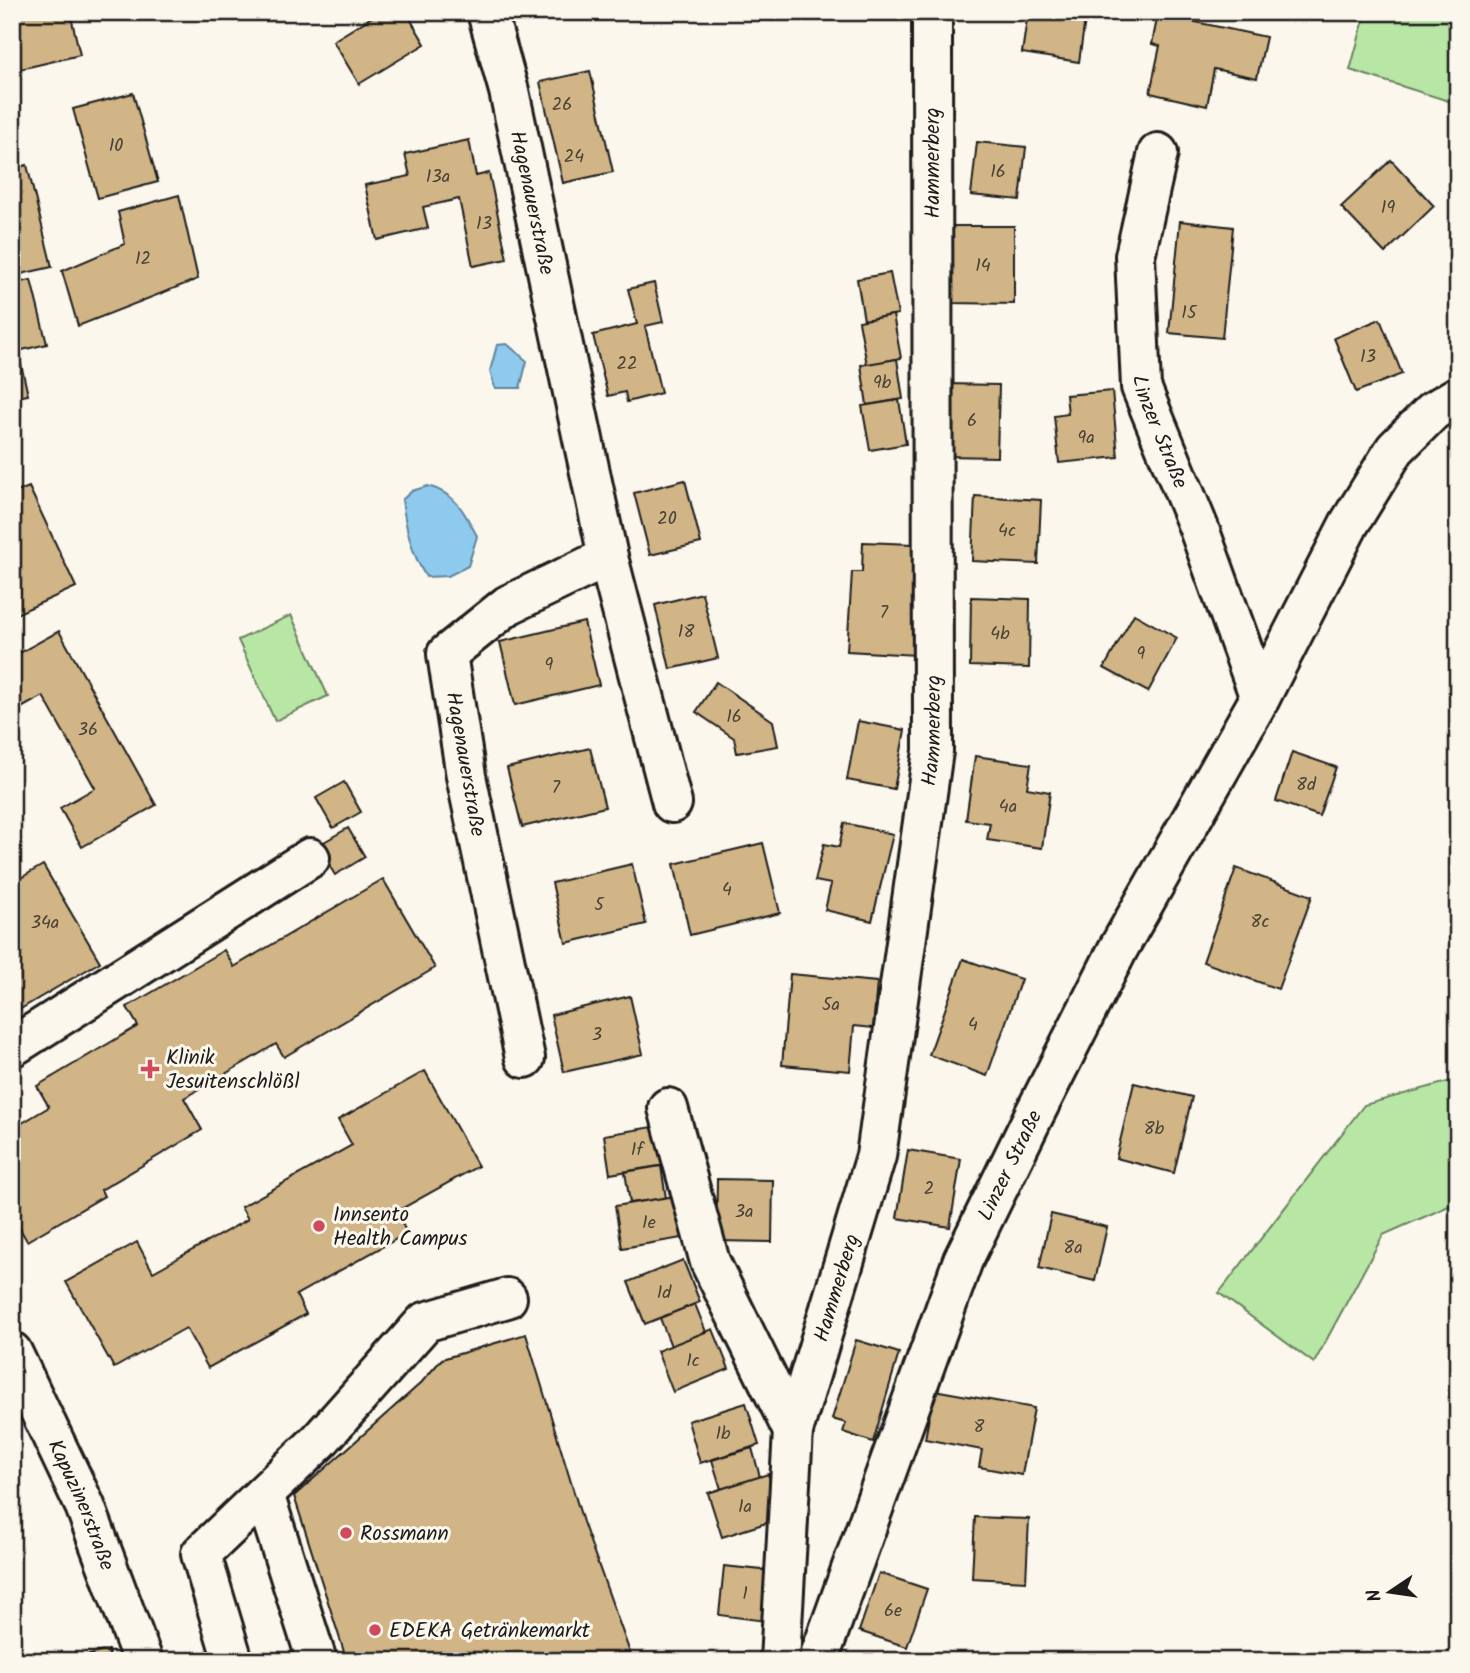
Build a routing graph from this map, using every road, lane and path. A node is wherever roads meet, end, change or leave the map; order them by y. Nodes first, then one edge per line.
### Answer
1 (487, 12) edge
2 (932, 12) edge
3 (1158, 153) dead end
4 (1458, 397) edge
5 (608, 557) junction
6 (1260, 698) junction
7 (672, 803) dead end
8 (310, 858) dead end
9 (12, 1046) edge
10 (526, 1058) dead end
11 (668, 1108) dead end
12 (506, 1298) dead end
13 (12, 1352) edge
14 (793, 1432) junction
15 (264, 1494) junction
16 (144, 1661) edge
17 (233, 1661) edge
18 (317, 1661) edge
19 (780, 1661) edge
20 (818, 1661) edge

1 - 5 street, Hagenauerstraße
2 - 14 street, Hammerberg
3 - 6 street, Linzer Straße
4 - 6 street, Linzer Straße
5 - 7 street, Hagenauerstraße
5 - 10 street, Hagenauerstraße
6 - 20 street, Linzer Straße
8 - 9 street
11 - 14 street, Hammerberg
12 - 15 street
13 - 16 street, Kapuzinerstraße
14 - 19 street, Hammerberg
15 - 17 street
15 - 18 street

